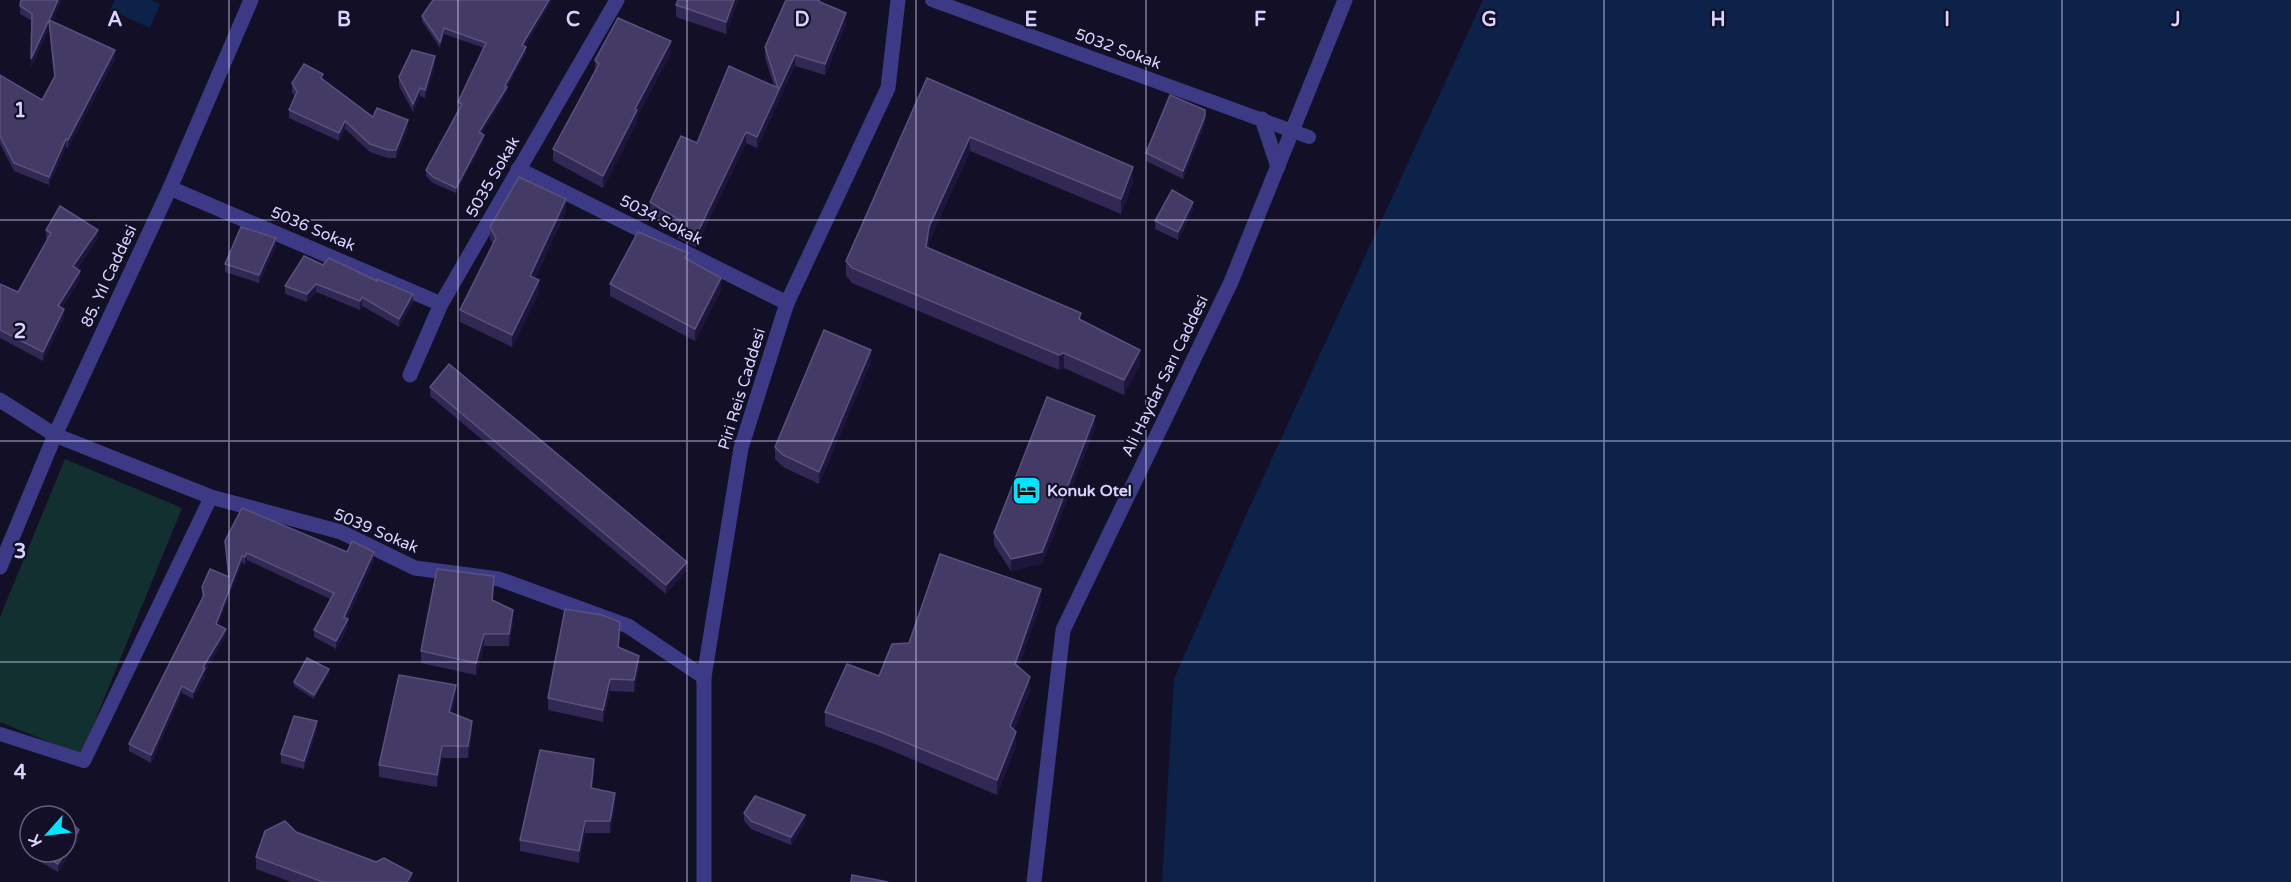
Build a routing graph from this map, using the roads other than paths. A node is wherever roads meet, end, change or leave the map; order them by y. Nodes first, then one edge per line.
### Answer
1 (251, 0) edge
2 (617, 0) edge
3 (898, 0) edge
4 (932, 0) edge
5 (1345, 0) edge
6 (1262, 119) junction
7 (1293, 130) junction
8 (1309, 137) dead end
9 (1278, 167) junction
10 (518, 169) junction
11 (170, 188) junction
12 (788, 303) junction
13 (441, 304) junction
14 (410, 375) dead end
15 (0, 399) edge
16 (55, 435) junction
17 (211, 497) junction
18 (0, 567) edge
19 (704, 676) junction
20 (0, 734) edge
21 (704, 882) edge
22 (1034, 882) edge

1 - 11 street, 85. Yıl Caddesi
2 - 10 street, 5035 Sokak
3 - 12 street, Piri Reis Caddesi
4 - 6 lane, 5032 Sokak
5 - 7 street, Ali Haydar Sarı Caddesi
6 - 7 lane, 5032 Sokak
6 - 9 street
7 - 8 lane, 5032 Sokak
7 - 9 street, Ali Haydar Sarı Caddesi
9 - 22 street, Ali Haydar Sarı Caddesi
10 - 12 street, 5034 Sokak
10 - 13 street, 5035 Sokak
11 - 13 street, 5036 Sokak
11 - 16 street, 85. Yıl Caddesi
12 - 19 street, Piri Reis Caddesi
13 - 14 street, 5035 Sokak
15 - 16 street, 5039 Sokak
16 - 17 street, 5039 Sokak
16 - 18 street, 85. Yıl Caddesi
17 - 19 street, 5039 Sokak
17 - 20 lane
19 - 21 street, Piri Reis Caddesi

